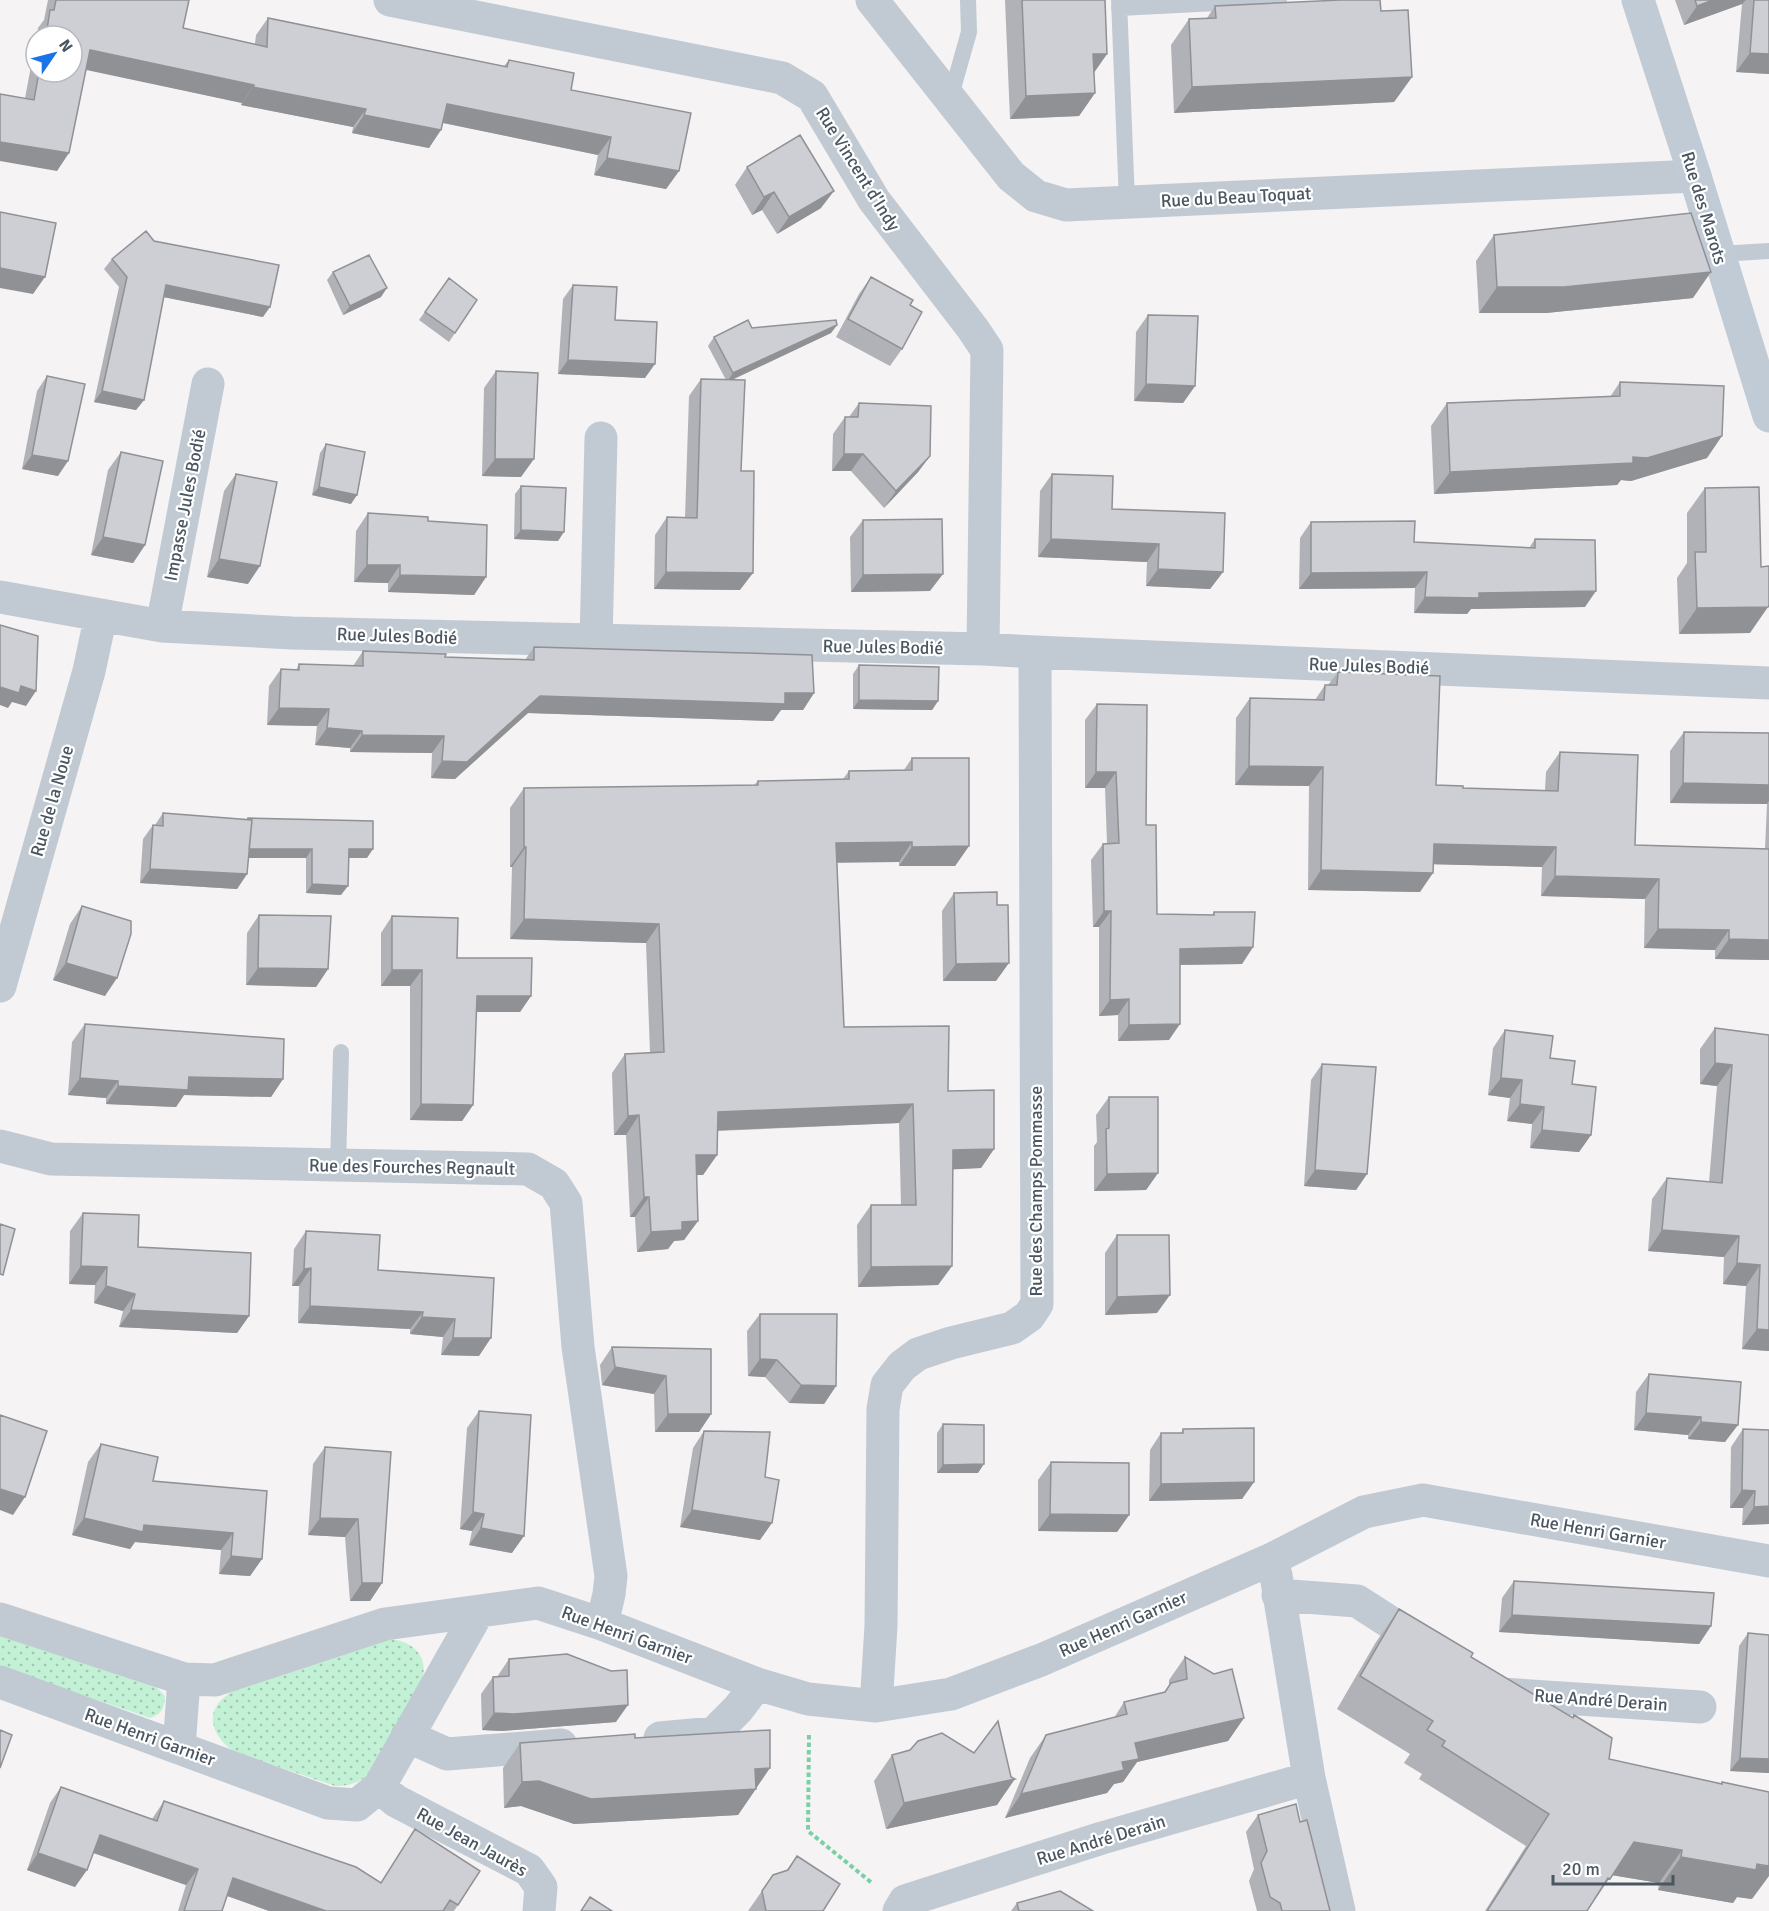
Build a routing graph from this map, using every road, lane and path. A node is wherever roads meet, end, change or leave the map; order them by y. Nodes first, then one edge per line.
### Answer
1 (390, 0) edge
2 (872, 0) edge
3 (968, 0) edge
4 (1279, 0) edge
5 (1638, 0) edge
6 (1119, 4) edge
7 (950, 99) junction
8 (1695, 176) junction
9 (1127, 202) junction
10 (1769, 251) edge
11 (1719, 254) junction
12 (208, 384) dead end
13 (1769, 416) edge
14 (601, 438) dead end
15 (0, 597) edge
16 (101, 615) junction
17 (162, 627) junction
18 (596, 641) junction
19 (983, 649) junction
20 (1035, 652) junction
21 (1769, 683) edge
22 (0, 986) edge
23 (342, 1052) dead end
24 (0, 1146) edge
25 (338, 1166) junction
26 (1274, 1558) junction
27 (1769, 1561) edge
28 (1278, 1594) junction
29 (478, 1612) junction
30 (0, 1619) edge
31 (602, 1624) junction
32 (184, 1678) junction
33 (0, 1682) edge
34 (757, 1684) junction
35 (876, 1706) junction
36 (1700, 1707) dead end
37 (809, 1728) dead end
38 (407, 1736) junction
39 (633, 1740) edge
40 (586, 1743) edge
41 (179, 1748) junction
42 (1309, 1778) junction
43 (379, 1787) junction
44 (890, 1900) edge
45 (539, 1911) edge
46 (1339, 1911) edge

1 - 19 street, Rue Vincent d'Indy
2 - 7 street, Rue du Beau Toquat
3 - 7 lane
4 - 6 lane
5 - 8 main road, Rue des Marots
6 - 9 lane
7 - 9 street, Rue du Beau Toquat
8 - 9 street, Rue du Beau Toquat
8 - 11 main road, Rue des Marots
10 - 11 lane
11 - 13 main road, Rue des Marots
12 - 17 street, Impasse Jules Bodié
14 - 18 street
15 - 16 street, Rue Jules Bodié
16 - 17 street, Rue Jules Bodié
16 - 22 street, Rue de la Noue
17 - 18 street, Rue Jules Bodié
18 - 19 street, Rue Jules Bodié
19 - 20 street, Rue Jules Bodié
20 - 21 street, Rue Jules Bodié
20 - 35 street, Rue des Champs Pommasse
23 - 25 lane
24 - 25 street, Rue des Fourches Regnault
25 - 31 street, Rue des Fourches Regnault
26 - 27 street, Rue Henri Garnier
26 - 28 street
26 - 35 street, Rue Henri Garnier
28 - 36 street, Rue André Derain
28 - 42 street
29 - 31 street, Rue Henri Garnier
29 - 32 street, Rue Henri Garnier
29 - 38 street, Rue Henri Garnier
30 - 32 street, Rue Henri Garnier
31 - 34 street, Rue Henri Garnier
32 - 41 street
33 - 41 street, Rue Henri Garnier
34 - 35 street, Rue Henri Garnier
34 - 39 street
37 - 44 path
38 - 40 street
38 - 43 street, Rue Henri Garnier
41 - 43 street, Rue Henri Garnier
42 - 44 street, Rue André Derain
42 - 46 street
43 - 45 street, Rue Jean Jaurès

